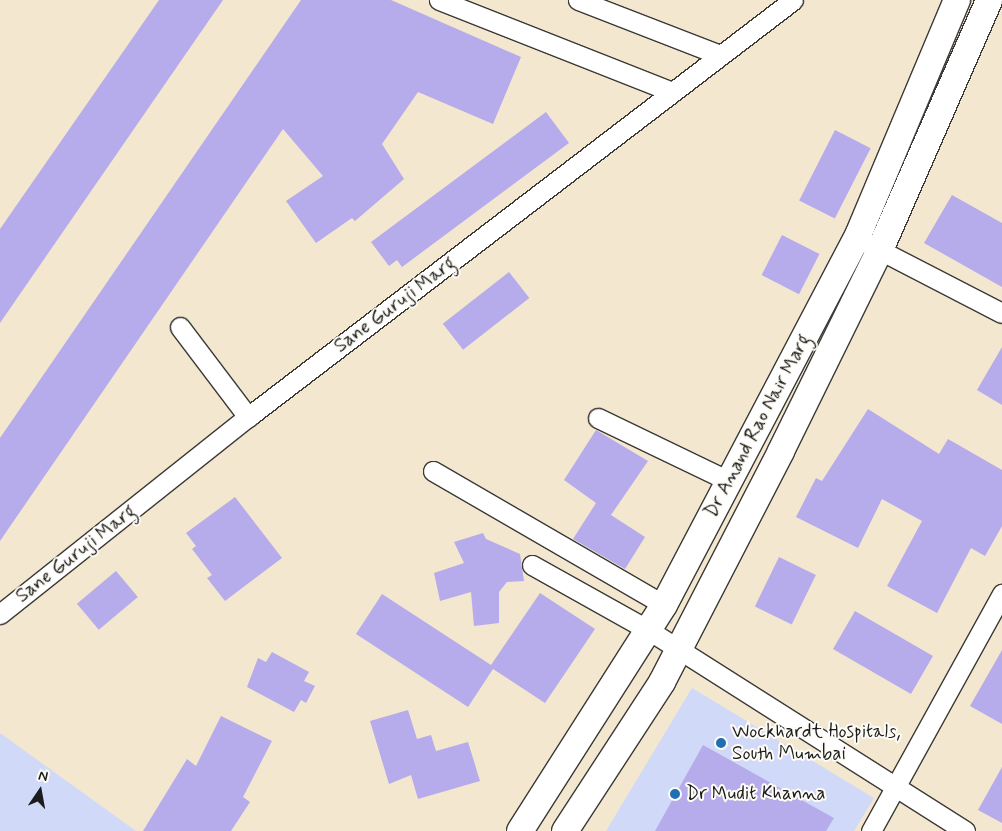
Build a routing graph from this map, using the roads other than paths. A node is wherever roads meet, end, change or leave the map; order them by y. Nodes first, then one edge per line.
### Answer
1 (439, 0) edge
2 (578, 0) edge
3 (793, 0) edge
4 (957, 0) edge
5 (989, 0) edge
6 (720, 56) junction
7 (672, 92) junction
8 (856, 238) junction
9 (880, 250) junction
10 (1002, 314) edge
11 (180, 327) dead end
12 (248, 417) junction
13 (598, 418) dead end
14 (433, 470) dead end
15 (729, 481) junction
16 (532, 564) dead end
17 (1002, 594) edge
18 (664, 605) junction
19 (0, 614) edge
20 (650, 631) junction
21 (678, 649) junction
22 (897, 788) junction
23 (520, 831) edge
24 (565, 831) edge
25 (871, 831) edge
26 (965, 831) edge

1 - 7 street
2 - 6 street
3 - 6 street, Sane Guruji Marg
4 - 8 main road, Dr Anand Rao Nair Marg
5 - 9 main road, Dr Anand Rao Nair Marg
6 - 7 street, Sane Guruji Marg
7 - 12 street, Sane Guruji Marg
8 - 9 street
8 - 15 main road, Dr Anand Rao Nair Marg
9 - 10 street
9 - 21 main road, Dr Anand Rao Nair Marg
11 - 12 street
12 - 19 street, Sane Guruji Marg
13 - 15 street
14 - 18 street
15 - 18 main road, Dr Anand Rao Nair Marg
16 - 20 street
17 - 22 street
18 - 20 main road, Dr Anand Rao Nair Marg
20 - 21 street
20 - 23 main road, Dr Anand Rao Nair Marg
21 - 22 street
21 - 24 main road, Dr Anand Rao Nair Marg
22 - 25 street
22 - 26 street

